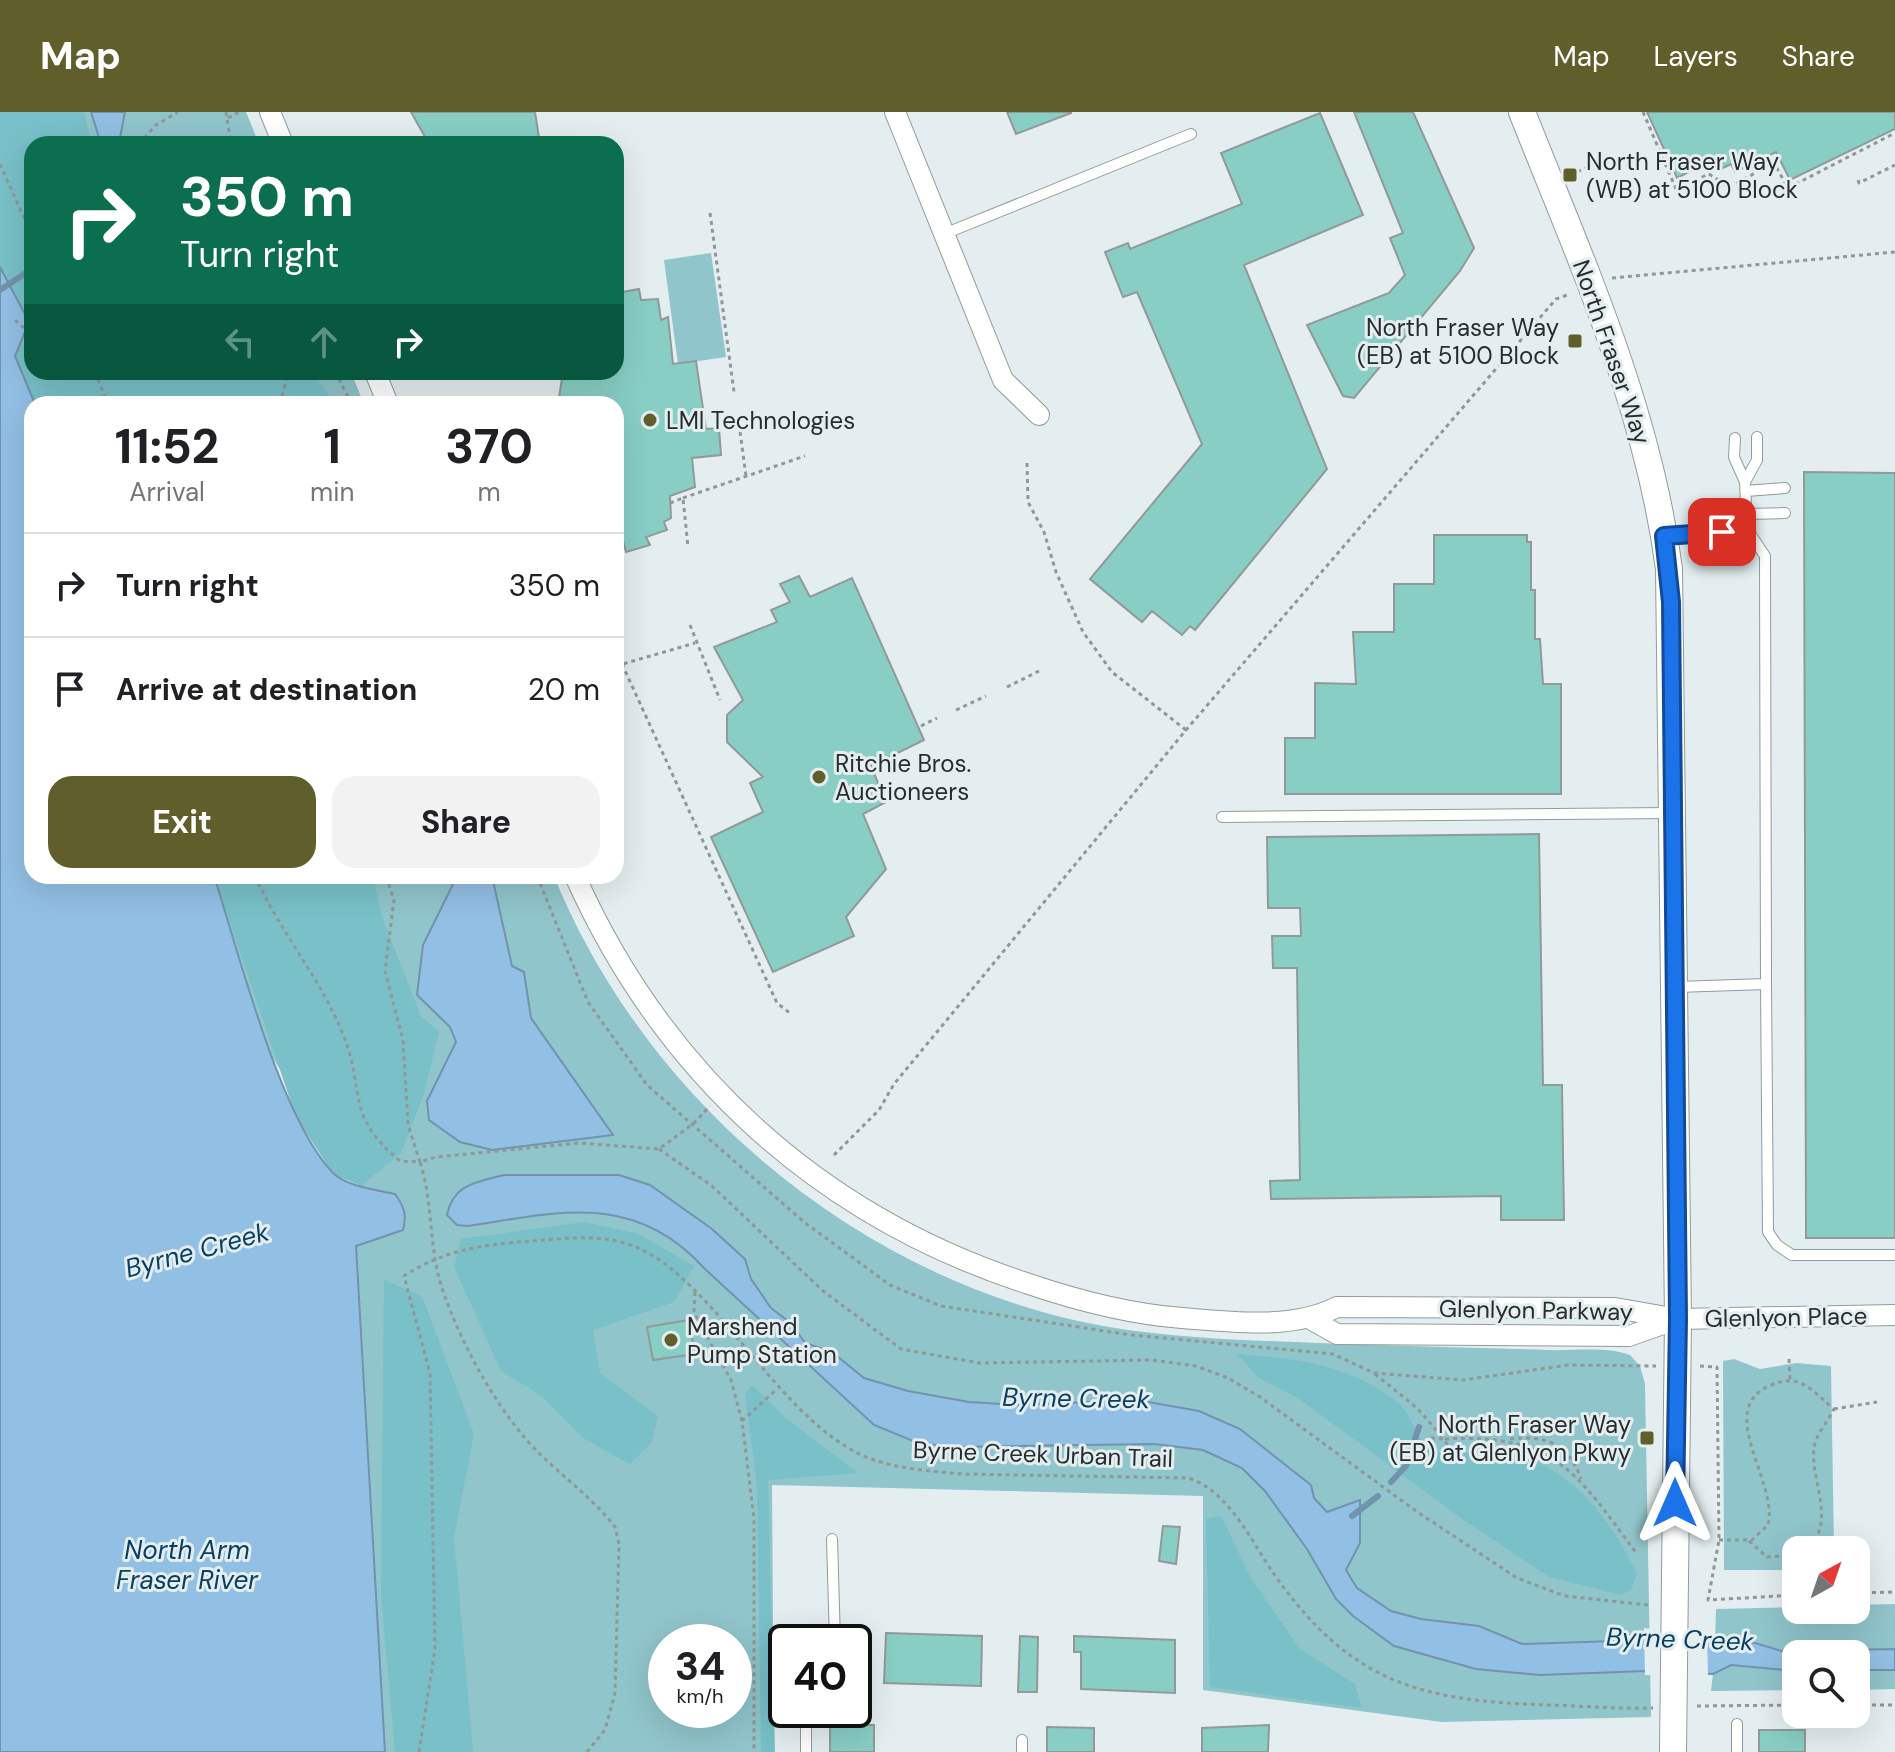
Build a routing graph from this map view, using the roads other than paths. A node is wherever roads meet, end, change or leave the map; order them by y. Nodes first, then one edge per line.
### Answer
1 (270, 112) edge
2 (895, 112) edge
3 (1522, 112) edge
4 (1191, 134) dead end
5 (280, 136) edge
6 (944, 234) junction
7 (1039, 415) dead end
8 (1757, 437) dead end
9 (1735, 438) dead end
10 (1746, 487) junction
11 (1785, 488) dead end
12 (1785, 513) dead end
13 (1748, 514) junction
14 (1747, 529) junction
15 (1664, 536) junction
16 (1673, 813) junction
17 (1222, 817) dead end
18 (579, 884) edge
19 (1766, 984) junction
20 (1674, 987) junction
21 (1895, 1255) edge
22 (1895, 1315) edge
23 (1678, 1319) junction
24 (832, 1539) dead end
25 (834, 1624) edge
26 (1737, 1724) dead end
27 (806, 1728) edge
28 (1022, 1740) dead end
29 (806, 1752) edge
30 (1022, 1752) edge
31 (1673, 1752) edge
32 (1737, 1752) edge

1 - 5 street
2 - 6 street
3 - 15 street, North Fraser Way
4 - 6 lane
6 - 7 street
8 - 10 lane
9 - 10 lane
10 - 11 lane
10 - 13 lane
12 - 13 lane
13 - 14 lane
14 - 15 lane
14 - 19 lane
15 - 16 street, North Fraser Way
16 - 17 lane
16 - 20 street, North Fraser Way
18 - 23 street, Glenlyon Parkway
19 - 20 lane
19 - 21 lane
20 - 23 street, North Fraser Way
22 - 23 street, Glenlyon Place
23 - 31 street, North Fraser Way
24 - 25 lane
26 - 32 lane
27 - 29 lane
28 - 30 lane

